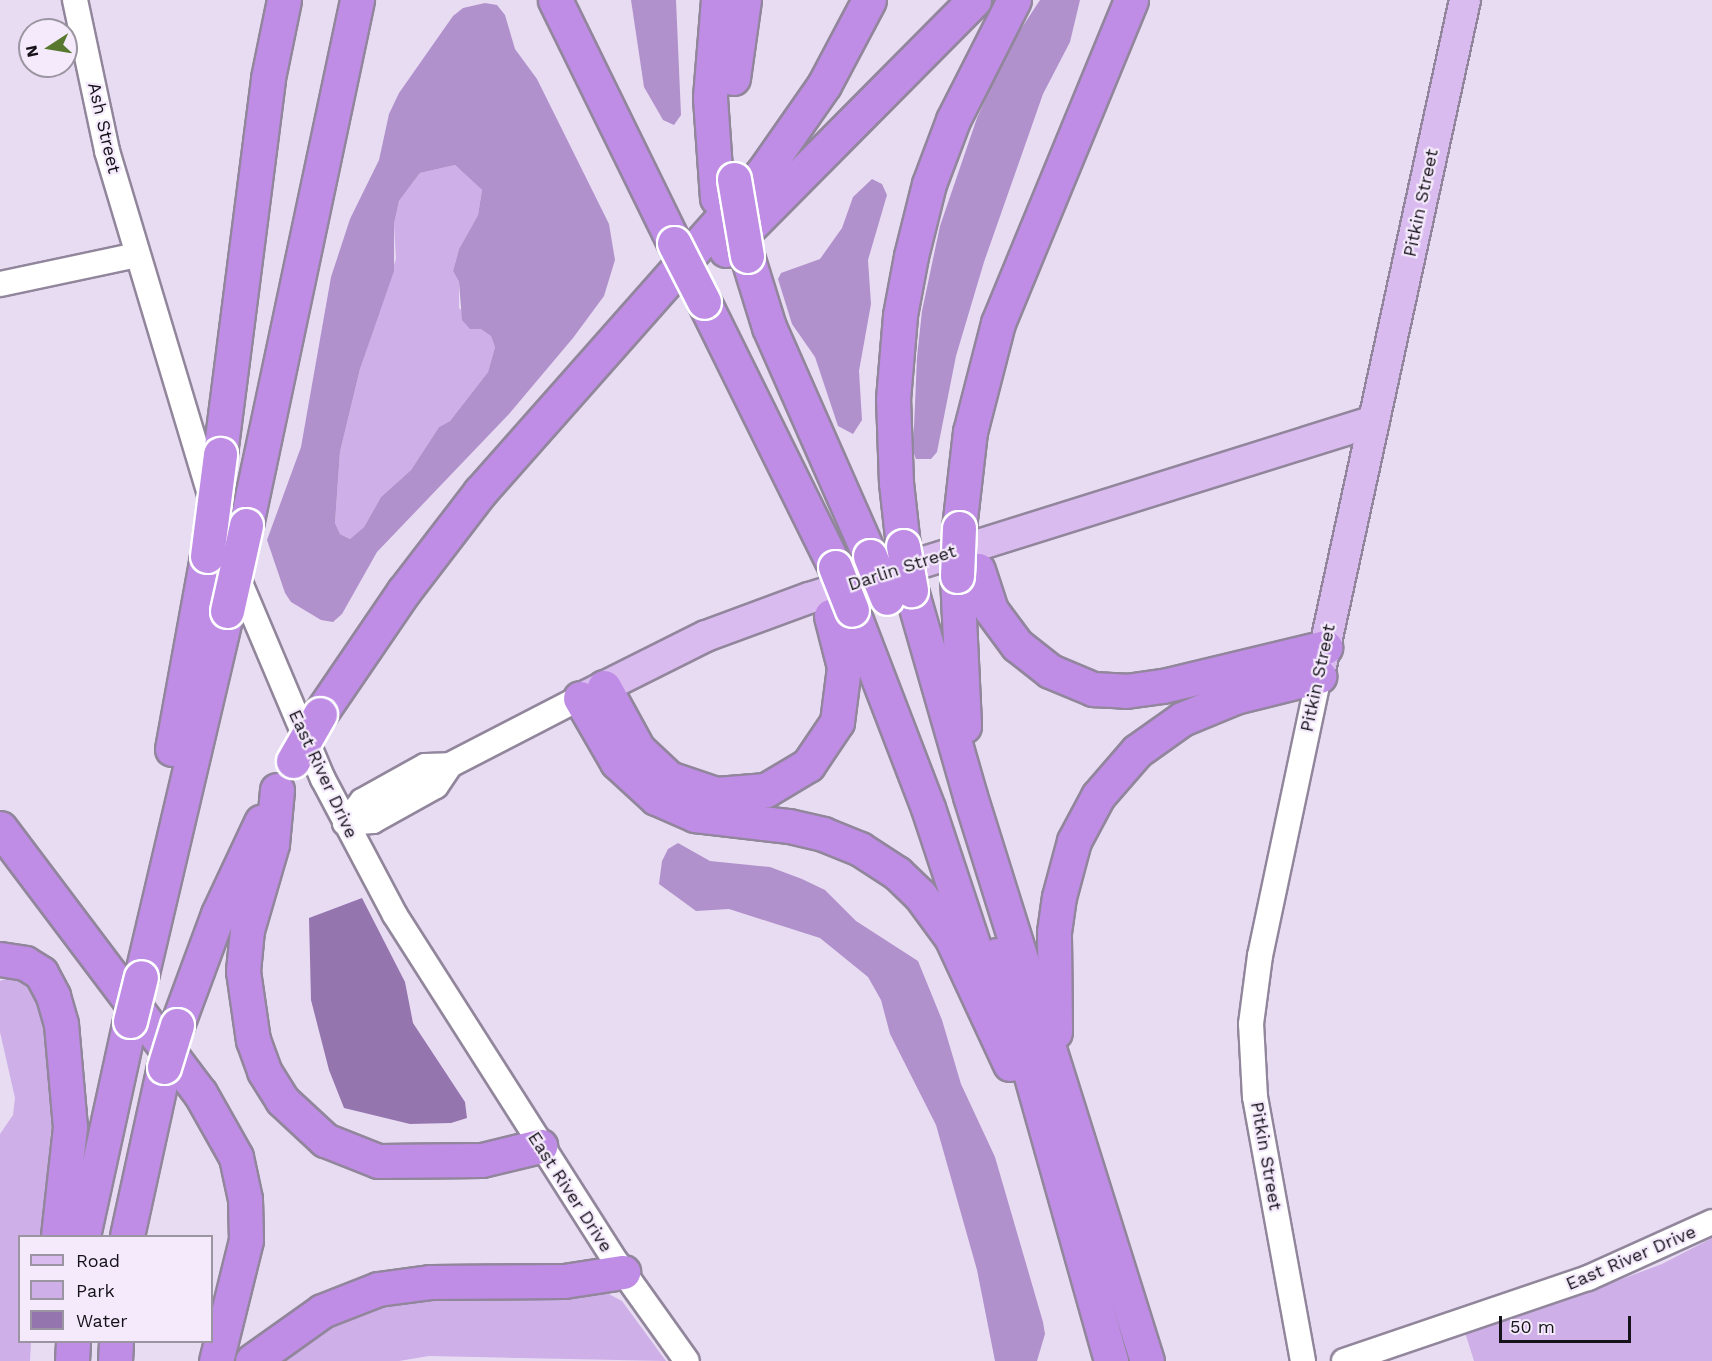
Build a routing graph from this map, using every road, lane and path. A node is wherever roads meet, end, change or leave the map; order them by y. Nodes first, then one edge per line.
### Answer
1 (75, 0) edge
2 (284, 0) edge
3 (357, 0) edge
4 (555, 0) edge
5 (718, 0) edge
6 (744, 0) edge
7 (869, 0) edge
8 (974, 0) edge
9 (1014, 0) edge
10 (1131, 0) edge
11 (1465, 0) edge
12 (725, 189) junction
13 (137, 255) junction
14 (0, 284) edge
15 (1374, 421) junction
16 (490, 479) junction
17 (968, 573) junction
18 (899, 594) junction
19 (841, 613) junction
20 (1322, 661) junction
21 (592, 692) junction
22 (277, 790) junction
23 (970, 796) junction
24 (345, 823) junction
25 (0, 828) edge
26 (161, 890) junction
27 (0, 959) edge
28 (1012, 1066) junction
29 (1055, 1067) junction
30 (540, 1146) junction
31 (1712, 1222) edge
32 (58, 1235) edge
33 (83, 1235) edge
34 (127, 1235) edge
35 (623, 1272) junction
36 (116, 1343) edge
37 (115, 1361) edge
38 (216, 1361) edge
39 (252, 1361) edge
40 (687, 1361) edge
41 (1109, 1361) edge
42 (1147, 1361) edge
43 (1303, 1361) edge
44 (1344, 1361) edge

1 - 13 street, Ash Street
2 - 26 highway, bridge
3 - 26 highway, bridge
4 - 19 highway, bridge
5 - 12 highway
6 - 12 highway
7 - 16 highway
8 - 16 highway
9 - 18 highway, bridge
10 - 17 highway
11 - 15 main road, Pitkin Street
12 - 18 highway, bridge
13 - 14 street
13 - 24 street, East River Drive
15 - 20 main road, Pitkin Street
15 - 21 main road, Darlin Street
16 - 22 highway, bridge
17 - 20 highway
17 - 23 highway
18 - 23 highway
18 - 41 highway
19 - 21 highway
19 - 28 highway
20 - 29 highway
20 - 43 street, Pitkin Street
21 - 24 street, Darlin Street
21 - 28 highway
22 - 30 highway
22 - 34 highway, bridge
23 - 29 highway
24 - 30 street, East River Drive
25 - 38 highway
26 - 33 highway, bridge
27 - 32 highway
28 - 41 highway
29 - 42 highway
30 - 35 street, East River Drive
31 - 44 street, East River Drive
35 - 39 highway
35 - 40 street, East River Drive
36 - 37 highway

